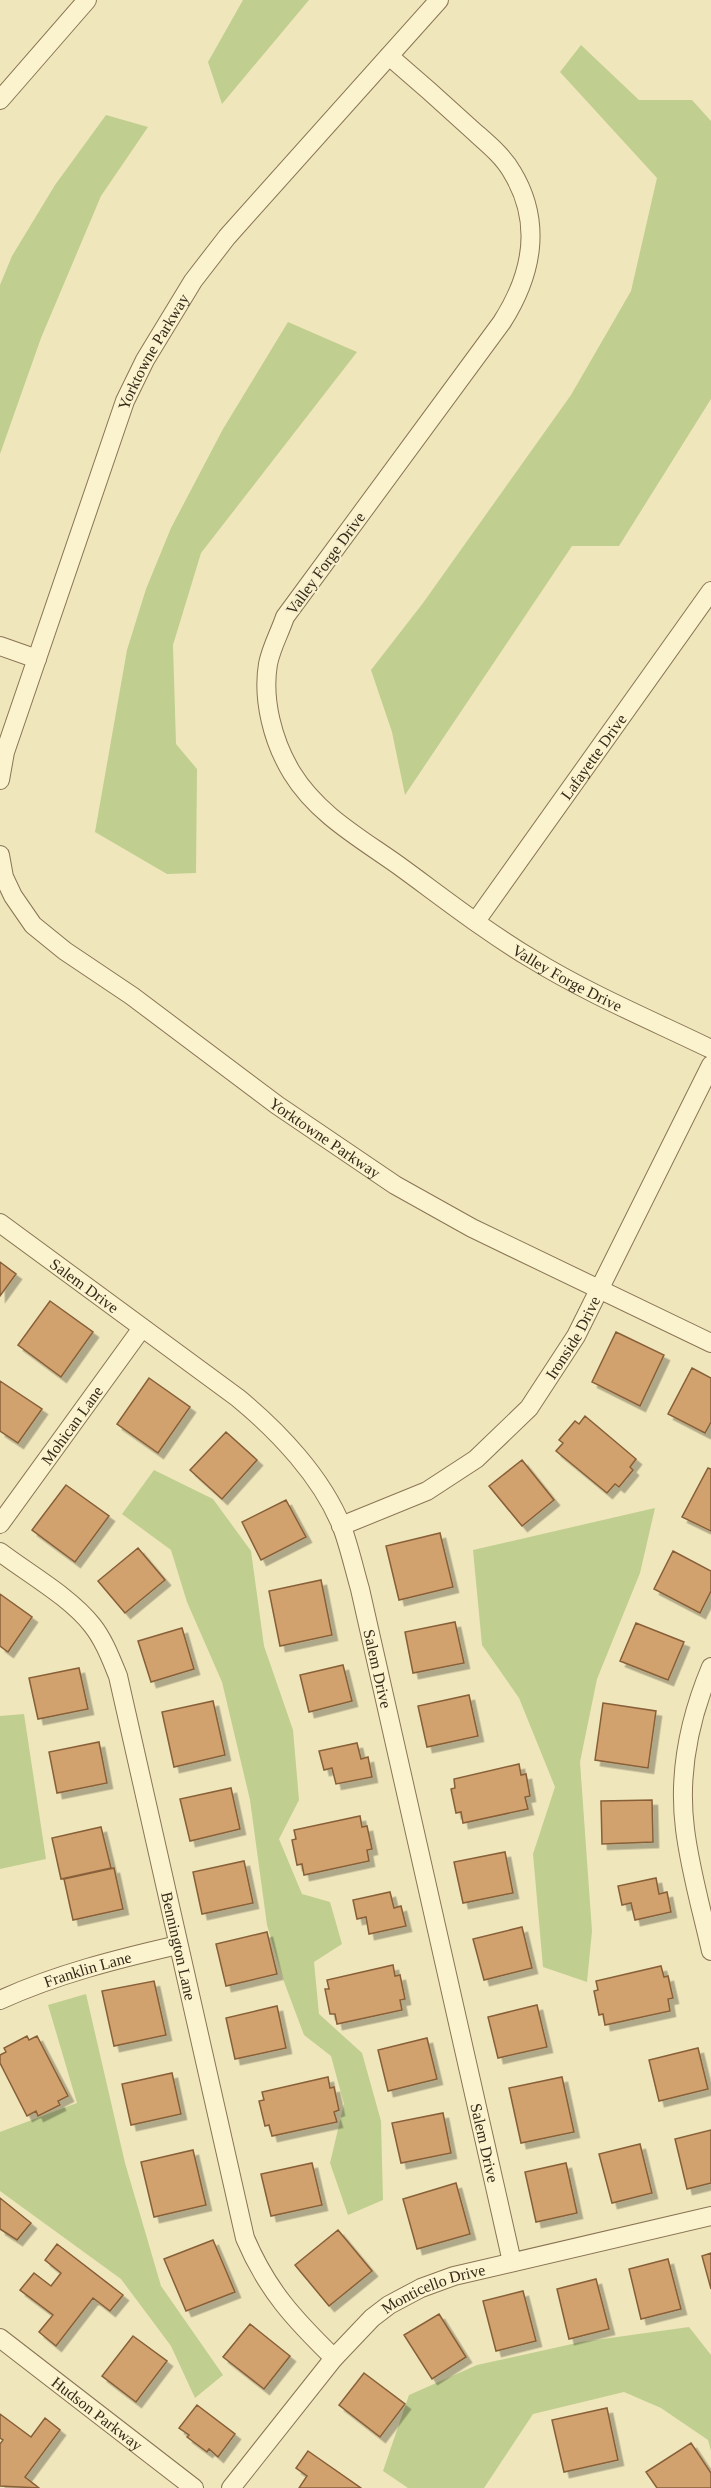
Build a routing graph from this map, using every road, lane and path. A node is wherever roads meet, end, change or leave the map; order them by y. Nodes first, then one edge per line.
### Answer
1 (87, 0) edge
2 (439, 0) edge
3 (390, 56) junction
4 (1, 96) edge
5 (711, 591) edge
6 (0, 646) edge
7 (38, 660) junction
8 (0, 780) edge
9 (0, 855) edge
10 (476, 921) junction
11 (711, 1049) edge
12 (711, 1065) edge
13 (0, 1223) edge
14 (600, 1288) junction
15 (142, 1328) junction
16 (711, 1343) edge
17 (0, 1524) edge
18 (341, 1526) junction
19 (0, 1552) edge
20 (711, 1667) edge
21 (178, 1945) junction
22 (711, 1951) edge
23 (0, 2000) edge
24 (711, 2216) edge
25 (512, 2262) junction
26 (0, 2338) edge
27 (334, 2358) junction
28 (194, 2488) edge
29 (231, 2488) edge

1 - 4 street
2 - 3 street, Yorktowne Parkway
3 - 7 street, Yorktowne Parkway
3 - 10 street, Valley Forge Drive
5 - 10 street, Lafayette Drive
6 - 7 street
7 - 8 street, Yorktowne Parkway
9 - 14 street, Yorktowne Parkway
10 - 11 street, Valley Forge Drive
12 - 14 street, Ironside Drive
13 - 15 street, Salem Drive
14 - 16 street, Yorktowne Parkway
14 - 18 street, Ironside Drive
15 - 17 street, Mohican Lane
15 - 18 street, Salem Drive
18 - 25 street, Salem Drive
19 - 21 street, Bennington Lane
20 - 22 street
21 - 23 street, Franklin Lane
21 - 27 street, Bennington Lane
24 - 25 street, Monticello Drive
25 - 27 street, Monticello Drive
26 - 28 street, Hudson Parkway
27 - 29 street, Monticello Drive

